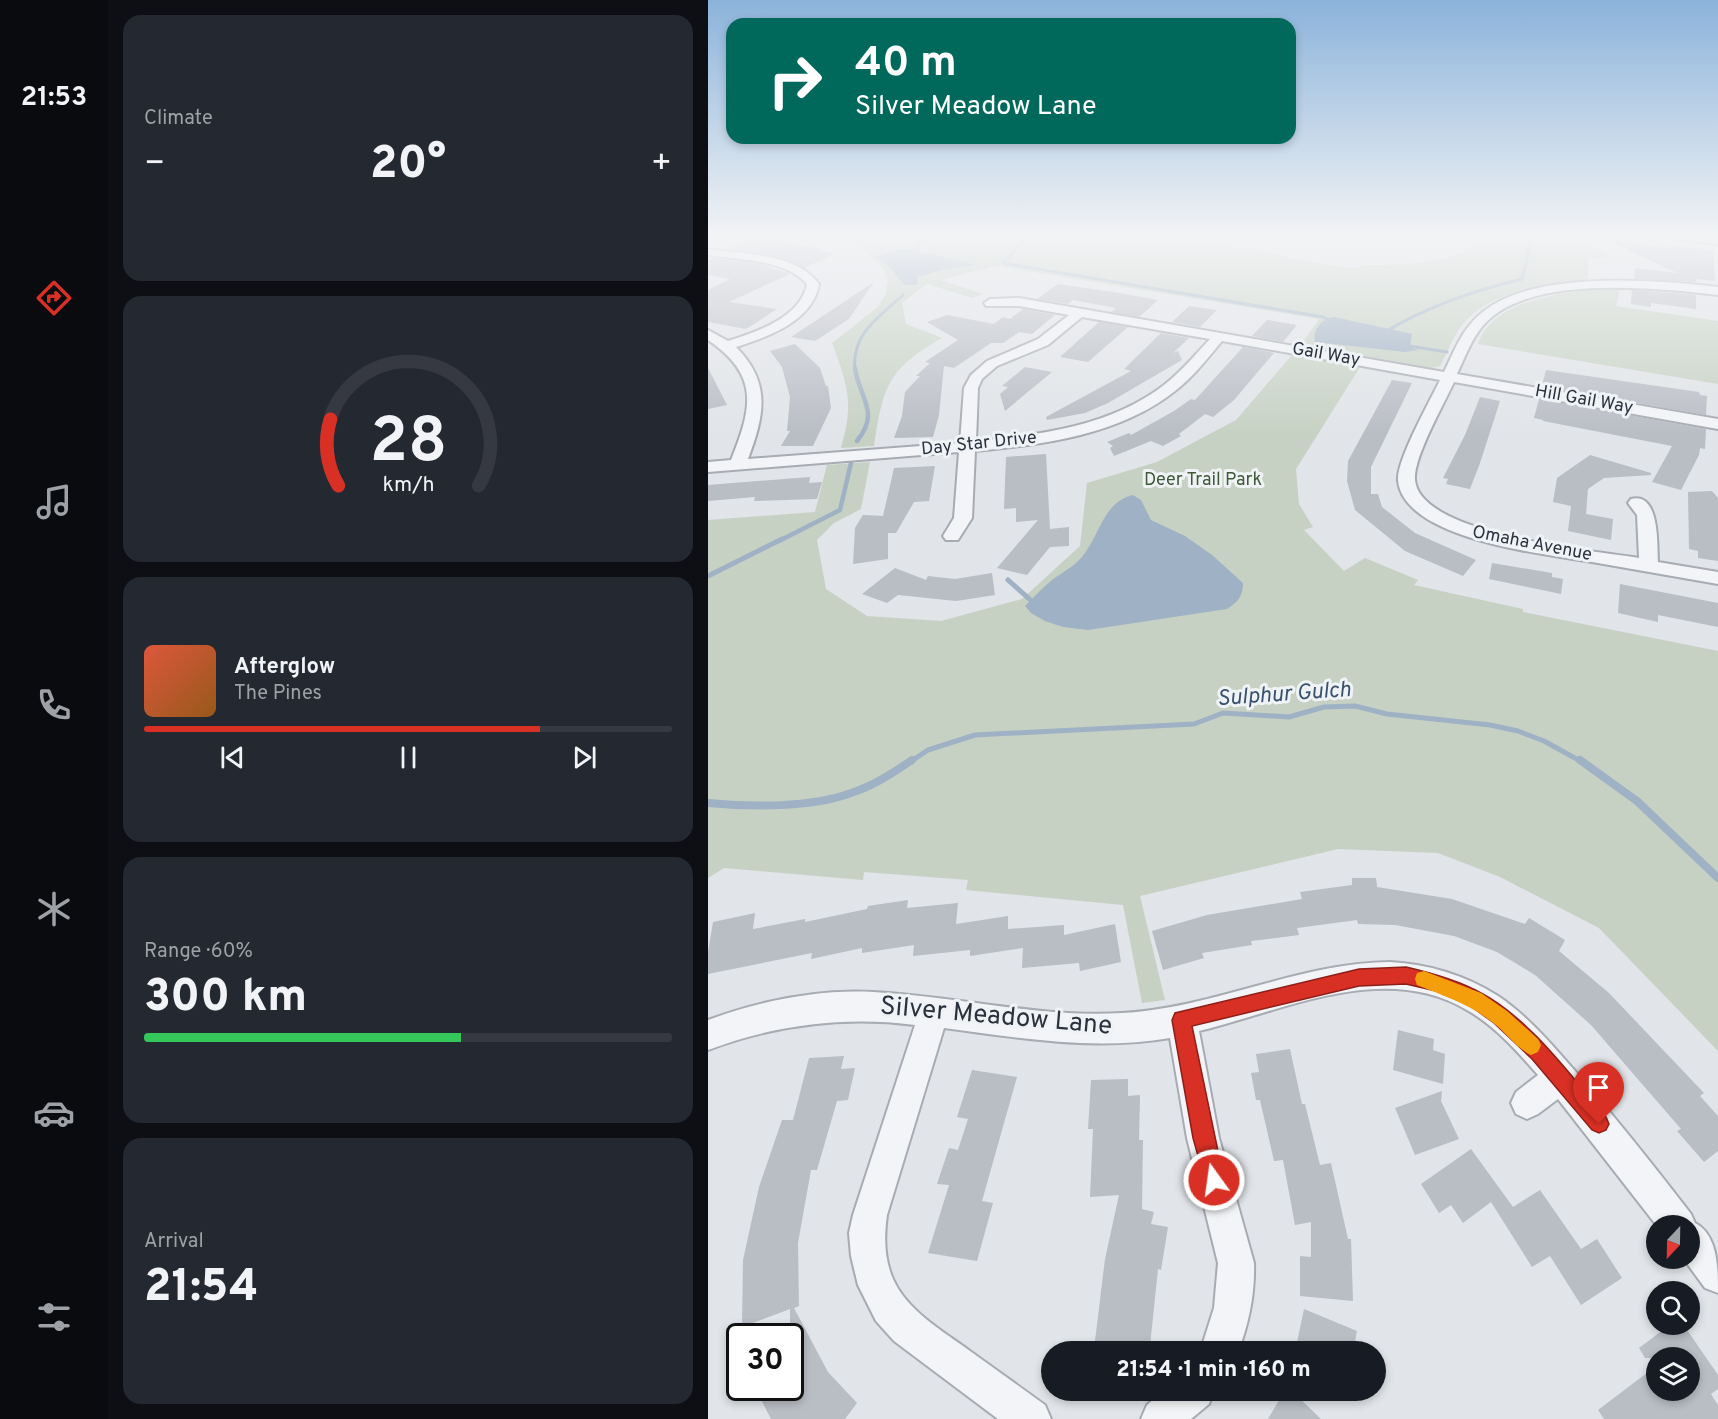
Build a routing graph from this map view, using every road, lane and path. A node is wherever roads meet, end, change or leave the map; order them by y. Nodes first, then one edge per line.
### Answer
1 (805, 303) edge
2 (1026, 303) edge
3 (1510, 303) edge
4 (1079, 313) junction
5 (708, 334) edge
6 (1219, 337) junction
7 (727, 346) junction
8 (1449, 377) junction
9 (1718, 424) edge
10 (968, 447) junction
11 (738, 465) junction
12 (708, 467) edge
13 (1637, 503) dead end
14 (952, 536) dead end
15 (1649, 566) junction
16 (1718, 578) edge
17 (934, 1012) junction
18 (1182, 1020) junction
19 (708, 1035) edge
20 (1560, 1078) junction
21 (1527, 1103) dead end
22 (1670, 1215) edge
23 (1700, 1252) edge
24 (1718, 1275) edge
25 (1222, 1341) edge
26 (1182, 1401) edge
27 (1031, 1419) edge
28 (1161, 1419) edge

1 - 7 street
2 - 4 street, Gail Way
3 - 8 street, Omaha Avenue
4 - 6 street, Gail Way
4 - 10 street
5 - 7 street
6 - 8 street, Gail Way
6 - 10 street, Day Star Drive
7 - 11 street
8 - 9 street, Hill Gail Way
8 - 15 street, Omaha Avenue
10 - 11 street, Day Star Drive
10 - 14 street
11 - 12 street, Day Star Drive
13 - 15 street
15 - 16 street, Omaha Avenue
17 - 18 street, Silver Meadow Lane
17 - 19 street, Silver Meadow Lane
17 - 27 street
18 - 20 street, Silver Meadow Lane
18 - 25 street
20 - 21 street
20 - 22 street, Silver Meadow Lane
23 - 24 street
26 - 28 street

